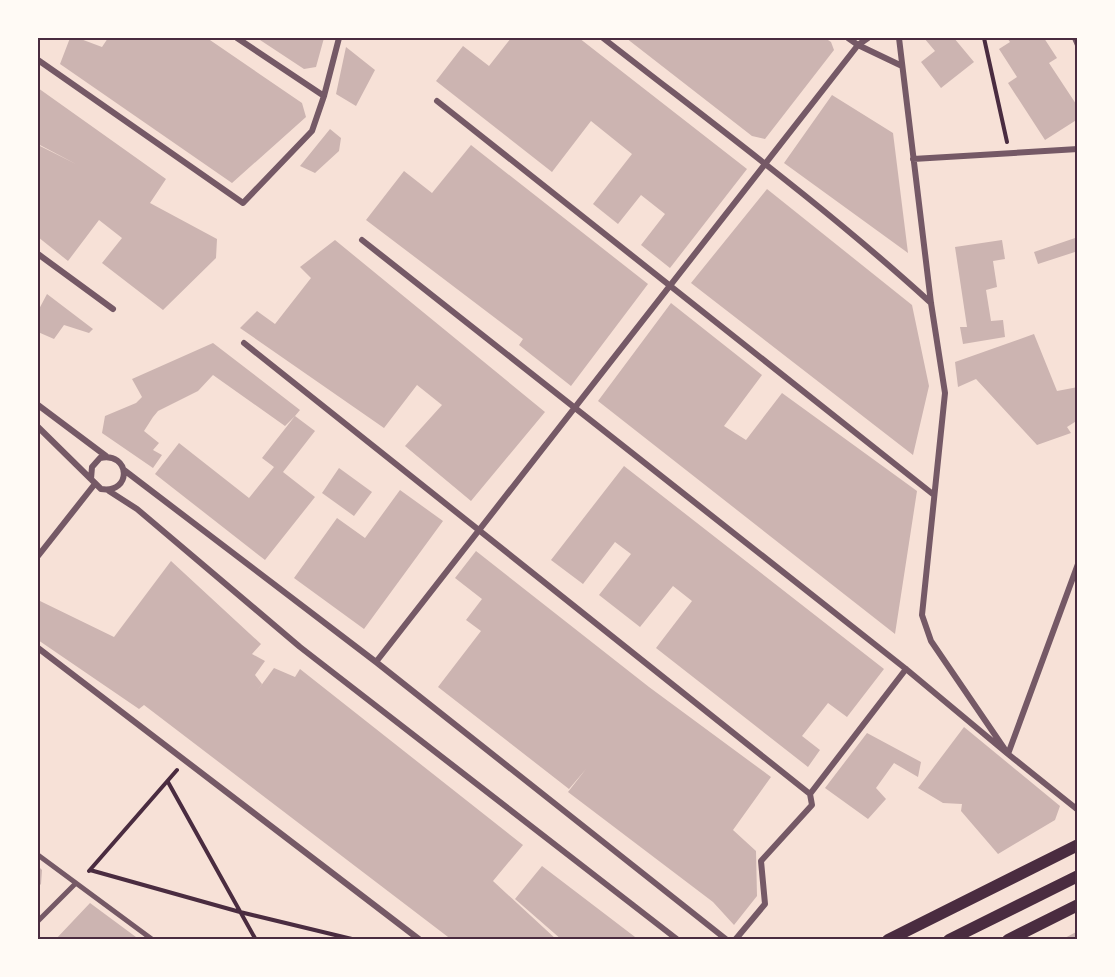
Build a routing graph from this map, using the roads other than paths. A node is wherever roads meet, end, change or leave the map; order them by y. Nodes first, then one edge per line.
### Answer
1 (237, 38) edge
2 (339, 38) edge
3 (603, 38) edge
4 (848, 38) edge
5 (868, 38) edge
6 (899, 38) edge
7 (1075, 38) edge
8 (858, 45) junction
9 (1077, 45) edge
10 (38, 60) edge
11 (902, 66) junction
12 (324, 96) junction
13 (437, 101) dead end
14 (1077, 149) edge
15 (913, 159) junction
16 (765, 164) junction
17 (362, 240) dead end
18 (38, 254) edge
19 (669, 285) junction
20 (931, 303) junction
21 (113, 309) dead end
22 (244, 343) dead end
23 (38, 405) edge
24 (575, 406) junction
25 (38, 427) edge
26 (106, 456) junction
27 (124, 470) junction
28 (93, 482) junction
29 (109, 491) junction
30 (934, 495) junction
31 (478, 530) junction
32 (38, 556) edge
33 (1077, 564) edge
34 (38, 648) edge
35 (376, 662) junction
36 (906, 669) junction
37 (1008, 754) junction
38 (810, 794) junction
39 (1077, 810) edge
40 (1077, 845) edge
41 (38, 855) edge
42 (1077, 876) edge
43 (76, 883) junction
44 (1077, 905) edge
45 (38, 921) edge
46 (153, 939) edge
47 (420, 939) edge
48 (678, 939) edge
49 (727, 939) edge
50 (735, 939) edge
51 (888, 939) edge
52 (949, 939) edge
53 (1008, 939) edge

1 - 12 street
2 - 12 street
3 - 16 street
4 - 8 street
5 - 8 street
6 - 11 street
7 - 9 street
8 - 11 street
8 - 16 street
10 - 12 street
11 - 15 street
13 - 19 street
14 - 15 street
15 - 20 street
16 - 19 street
16 - 20 street
17 - 24 street
18 - 21 street
19 - 24 street
19 - 30 street
20 - 30 street
22 - 31 street
23 - 26 street
24 - 31 street
24 - 36 street
25 - 28 street
26 - 27 street
26 - 28 street
27 - 29 street
27 - 35 street
28 - 29 street
28 - 32 street
29 - 48 street
30 - 37 street
31 - 35 street
31 - 38 street
33 - 37 street
34 - 47 street
35 - 49 street
36 - 37 street
36 - 38 street
37 - 39 street
38 - 50 street
40 - 51 main road
41 - 43 street
42 - 52 main road
43 - 45 street
43 - 46 street
44 - 53 main road

